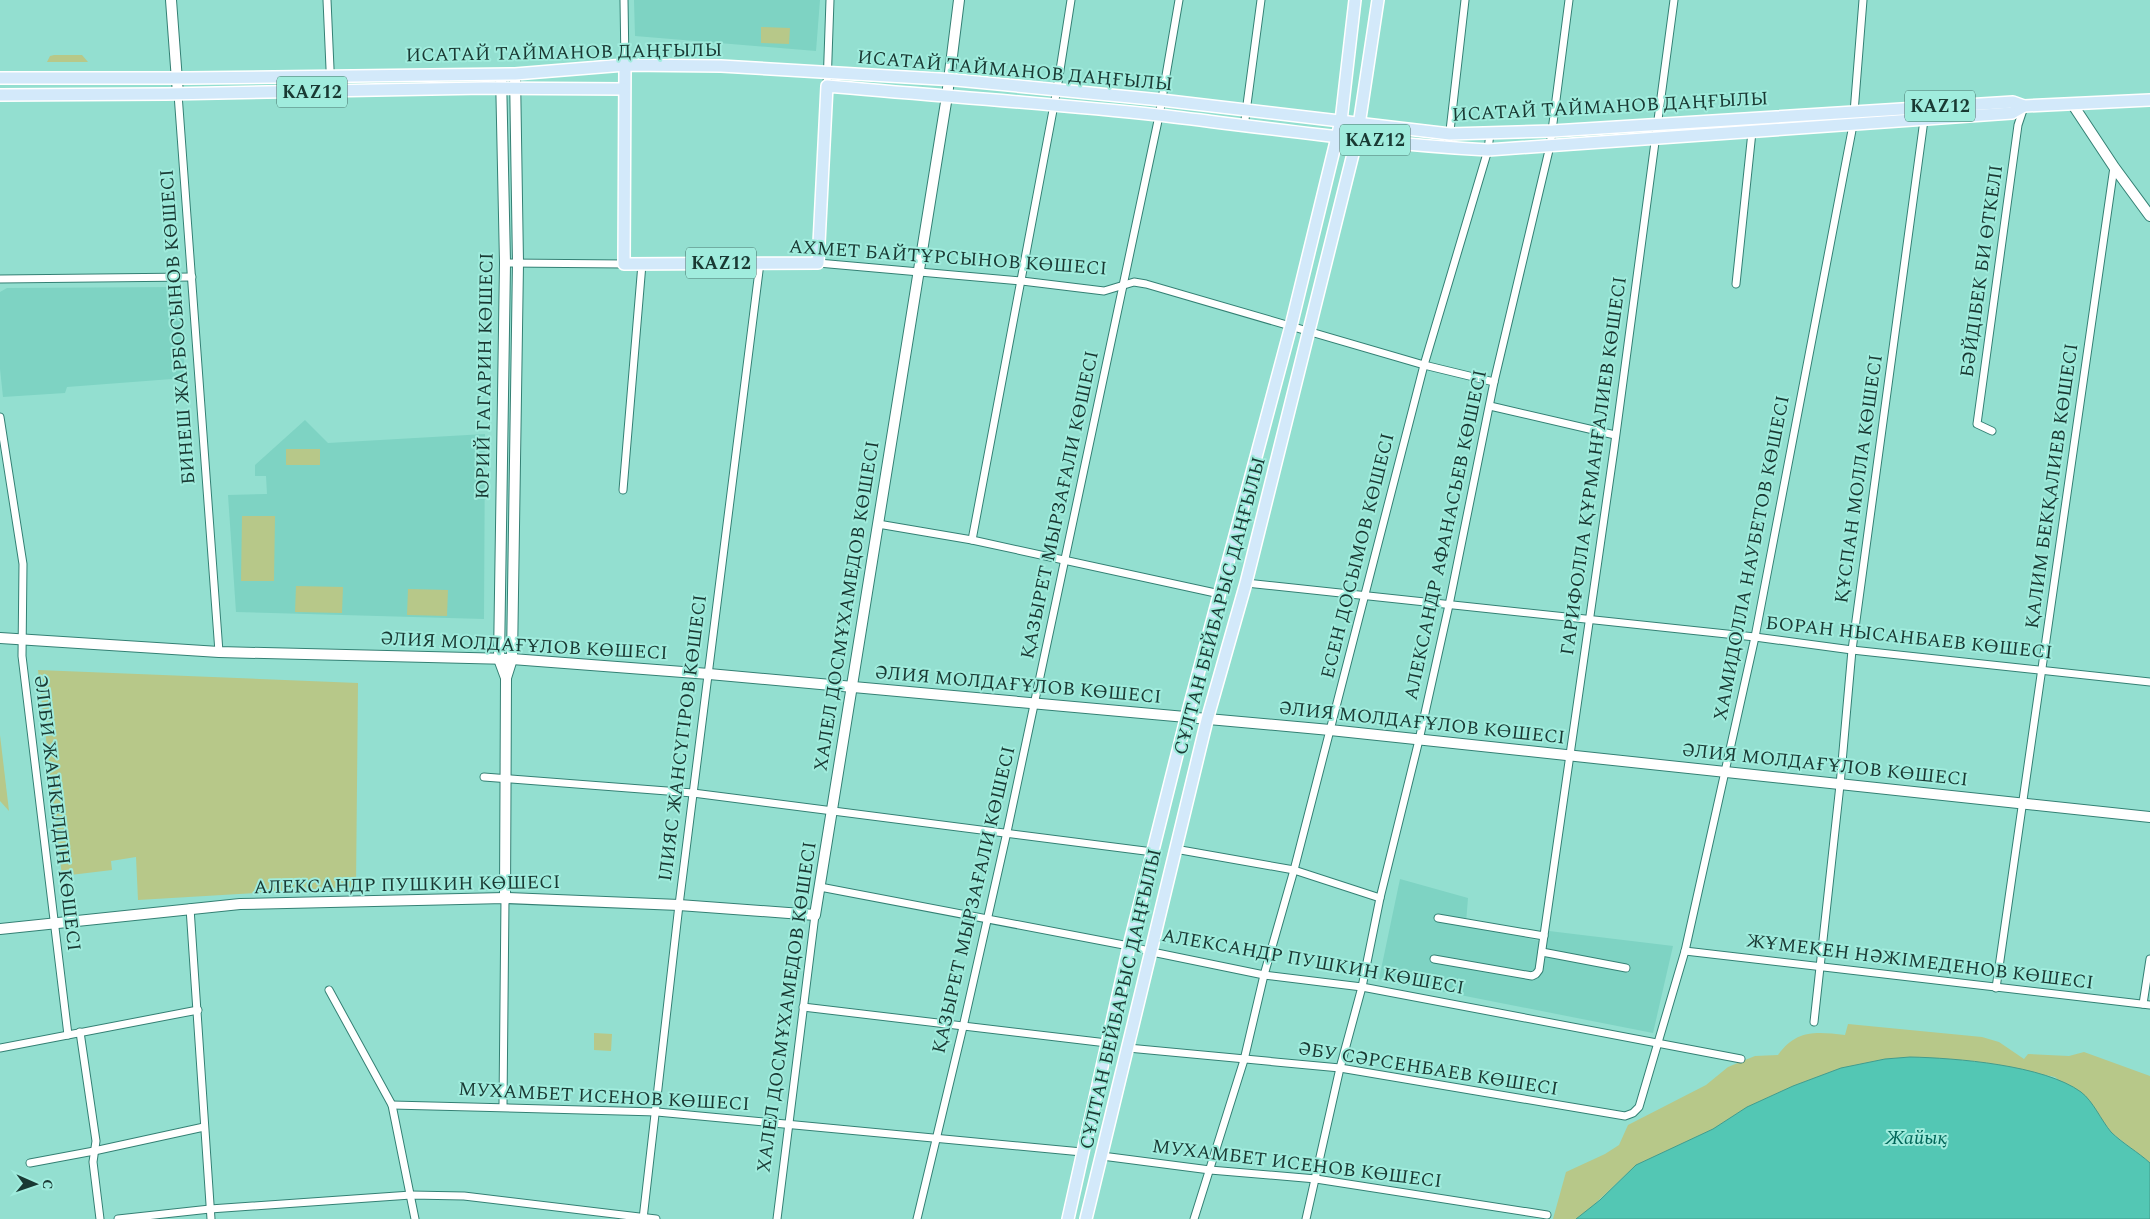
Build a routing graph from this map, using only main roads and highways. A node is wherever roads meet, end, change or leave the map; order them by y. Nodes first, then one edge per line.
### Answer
1 (1355, 0) edge
2 (1378, 0) edge
3 (625, 65) junction
4 (0, 78) edge
5 (624, 89) junction
6 (0, 94) edge
7 (2150, 100) edge
8 (2024, 106) junction
9 (1341, 121) junction
10 (1361, 123) junction
11 (1338, 136) junction
12 (1358, 138) junction
13 (818, 263) joint
14 (1257, 455) junction
15 (1277, 460) junction
16 (1068, 1219) edge
17 (1086, 1219) edge

1 - 9 main road, СҰЛТАН БЕЙБАРЫС ДАҢҒЫЛЫ
2 - 10 main road, СҰЛТАН БЕЙБАРЫС ДАҢҒЫЛЫ
3 - 4 main road, ИСАТАЙ ТАЙМАНОВ ДАҢҒЫЛЫ / KAZ12
3 - 5 main road
3 - 9 main road, ИСАТАЙ ТАЙМАНОВ ДАҢҒЫЛЫ / KAZ12
5 - 6 main road, ИСАТАЙ ТАЙМАНОВ ДАҢҒЫЛЫ / KAZ12
5 - 13 main road, АХМЕТ БАЙТҰРСЫНОВ КӨШЕСІ / KAZ12
7 - 8 main road, ИСАТАЙ ТАЙМАНОВ ДАҢҒЫЛЫ / KAZ12
8 - 10 main road, ИСАТАЙ ТАЙМАНОВ ДАҢҒЫЛЫ / KAZ12
8 - 12 main road, ИСАТАЙ ТАЙМАНОВ ДАҢҒЫЛЫ / KAZ12
9 - 10 main road, ИСАТАЙ ТАЙМАНОВ ДАҢҒЫЛЫ / KAZ12
9 - 11 main road, СҰЛТАН БЕЙБАРЫС ДАҢҒЫЛЫ
10 - 12 main road, СҰЛТАН БЕЙБАРЫС ДАҢҒЫЛЫ
11 - 12 main road, ИСАТАЙ ТАЙМАНОВ ДАҢҒЫЛЫ / KAZ12
11 - 13 main road, ИСАТАЙ ТАЙМАНОВ ДАҢҒЫЛЫ / KAZ12
11 - 14 main road, СҰЛТАН БЕЙБАРЫС ДАҢҒЫЛЫ
12 - 15 main road, СҰЛТАН БЕЙБАРЫС ДАҢҒЫЛЫ
14 - 15 main road
14 - 16 main road, СҰЛТАН БЕЙБАРЫС ДАҢҒЫЛЫ
15 - 17 main road, СҰЛТАН БЕЙБАРЫС ДАҢҒЫЛЫ

